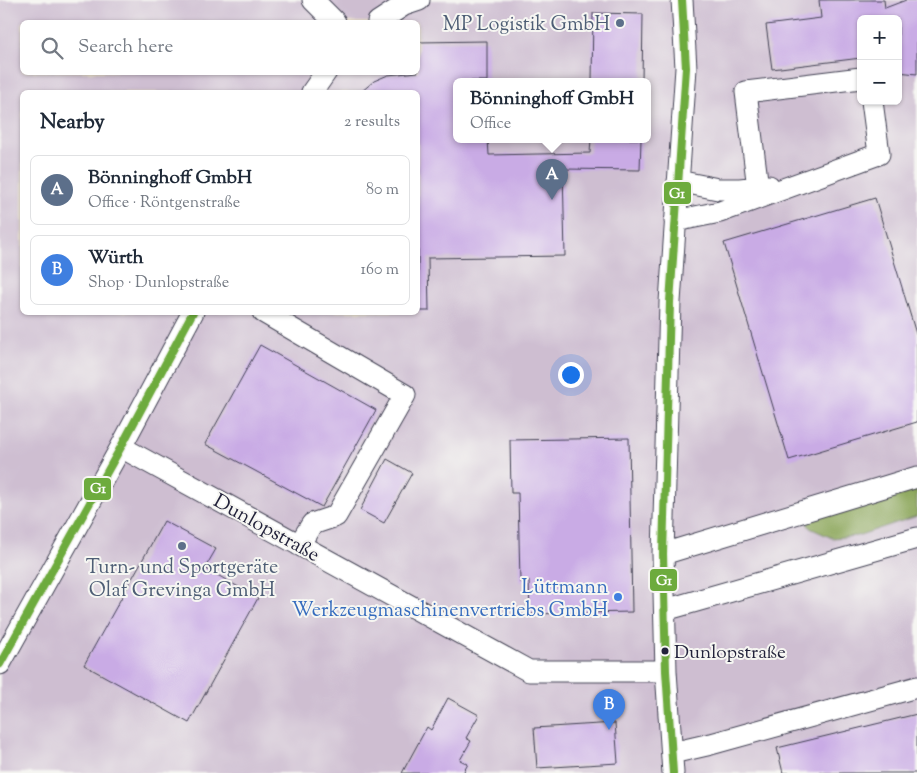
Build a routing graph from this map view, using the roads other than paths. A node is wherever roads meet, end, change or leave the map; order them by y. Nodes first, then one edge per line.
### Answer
1 (313, 0) edge
2 (419, 0) edge
3 (682, 0) edge
4 (381, 13) edge
5 (333, 20) edge
6 (324, 75) edge
7 (857, 78) edge
8 (313, 90) edge
9 (873, 105) edge
10 (678, 181) junction
11 (804, 182) junction
12 (758, 188) junction
13 (675, 222) junction
14 (191, 315) edge
15 (267, 315) edge
16 (121, 447) junction
17 (917, 477) edge
18 (917, 538) edge
19 (300, 545) junction
20 (662, 554) junction
21 (665, 610) junction
22 (0, 664) edge
23 (666, 671) junction
24 (917, 688) edge
25 (672, 763) edge

1 - 5 street
2 - 4 street
3 - 10 street
6 - 8 street
7 - 12 street
9 - 11 street
10 - 12 street
10 - 13 street
11 - 12 street
11 - 13 street
13 - 20 street
14 - 16 street
15 - 19 street
16 - 19 street, Dunlopstraße
16 - 22 street
17 - 20 street
18 - 21 street
19 - 23 street, Dunlopstraße
20 - 21 street
21 - 23 street
23 - 25 street
24 - 25 street

